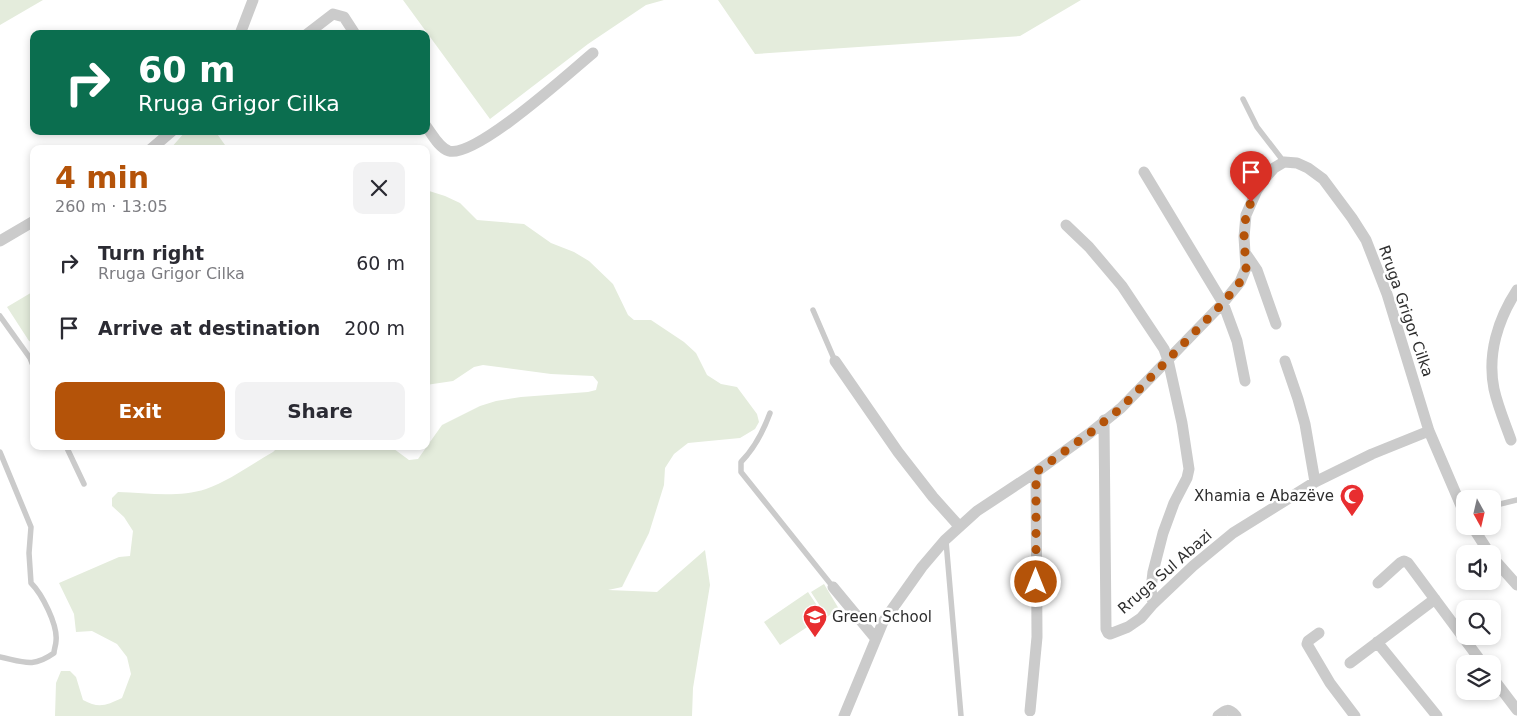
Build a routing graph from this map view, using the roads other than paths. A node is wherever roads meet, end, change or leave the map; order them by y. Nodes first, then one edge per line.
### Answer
1 (253, 0) edge
2 (242, 30) edge
3 (312, 30) edge
4 (352, 30) edge
5 (593, 53) dead end
6 (1243, 99) dead end
7 (430, 131) edge
8 (167, 135) edge
9 (156, 145) edge
10 (1284, 162) junction
11 (1144, 172) dead end
12 (30, 223) edge
13 (1066, 225) dead end
14 (0, 241) edge
15 (1245, 252) junction
16 (1517, 290) edge
17 (1223, 303) junction
18 (813, 310) dead end
19 (0, 316) edge
20 (1276, 324) dead end
21 (30, 358) edge
22 (1168, 360) junction
23 (835, 361) joint
24 (1285, 361) dead end
25 (1245, 381) dead end
26 (770, 413) dead end
27 (1104, 420) junction
28 (1429, 430) junction
29 (1511, 440) dead end
30 (68, 450) edge
31 (0, 452) edge
32 (1036, 472) junction
33 (1316, 482) junction
34 (84, 484) dead end
35 (1456, 494) edge
36 (1517, 500) edge
37 (1501, 504) edge
38 (959, 526) junction
39 (945, 540) junction
40 (1501, 567) edge
41 (1378, 583) dead end
42 (1517, 585) edge
43 (833, 587) joint
44 (1435, 599) junction
45 (1153, 604) junction
46 (1319, 633) dead end
47 (876, 639) junction
48 (1377, 642) junction
49 (1476, 655) edge
50 (0, 657) edge
51 (1350, 662) dead end
52 (1501, 688) edge
53 (1517, 710) edge
54 (1030, 711) dead end
55 (844, 716) edge
56 (961, 716) edge
57 (1218, 716) edge
58 (1236, 716) edge
59 (1355, 716) edge
60 (1437, 716) edge

1 - 2 street
3 - 4 street
5 - 7 street
6 - 10 lane
8 - 9 street
10 - 15 street
10 - 28 street, Rruga Grigor Cilka
11 - 17 street
12 - 14 street
13 - 22 street
15 - 17 street
15 - 20 street
16 - 29 street
17 - 22 street
17 - 25 street
18 - 23 lane
19 - 21 lane
22 - 27 street
22 - 45 street
23 - 38 street
24 - 33 street
26 - 43 lane
27 - 32 street
27 - 45 street, Rruga Sul Abazi
28 - 33 street, Rruga Sul Abazi
28 - 35 street, Rruga Grigor Cilka
30 - 34 lane
31 - 50 lane
32 - 38 street
32 - 54 street
33 - 45 street, Rruga Sul Abazi
36 - 37 lane
38 - 39 street
39 - 47 street
39 - 56 lane
40 - 42 street
41 - 44 street
43 - 47 street
44 - 48 street
44 - 49 street
46 - 59 street
47 - 55 street
48 - 51 street
48 - 60 street
52 - 53 street
57 - 58 street

